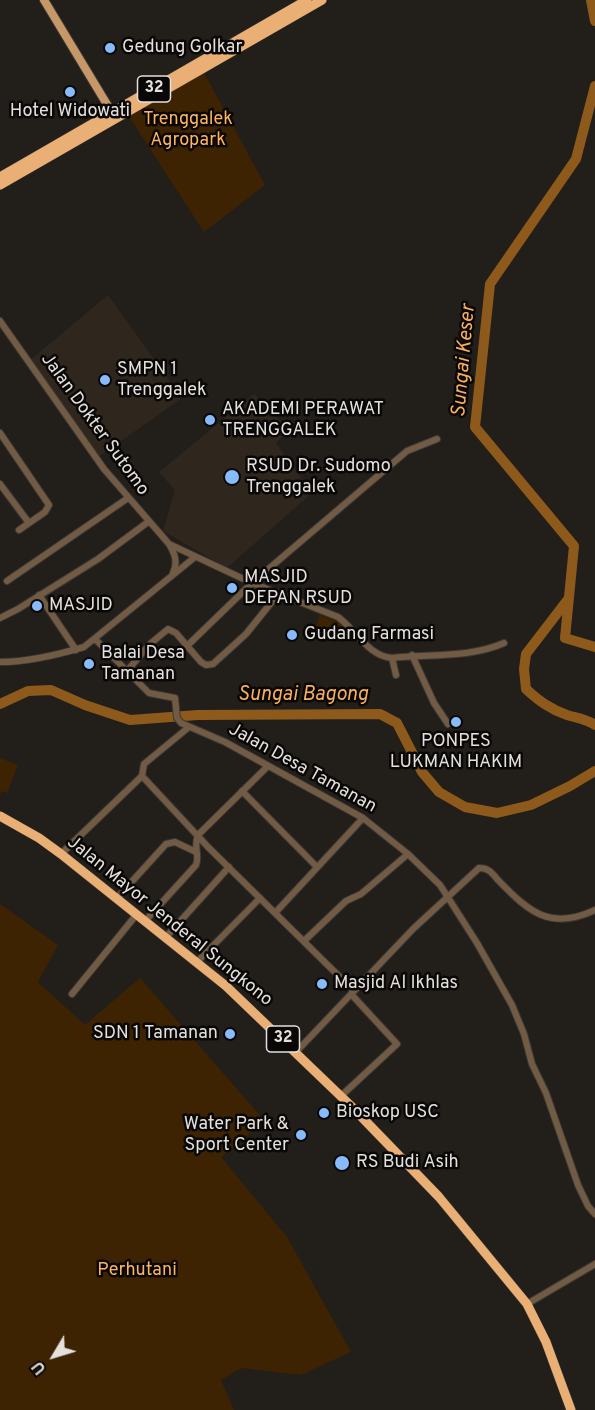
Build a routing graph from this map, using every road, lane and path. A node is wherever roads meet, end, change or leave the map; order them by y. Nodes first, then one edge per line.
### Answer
1 (44, 0) edge
2 (308, 0) edge
3 (322, 0) edge
4 (114, 116) junction
5 (14, 173) junction
6 (0, 177) edge
7 (0, 185) edge
8 (0, 321) edge
9 (0, 433) edge
10 (437, 439) dead end
11 (0, 484) edge
12 (128, 498) junction
13 (148, 522) junction
14 (29, 524) junction
15 (19, 530) dead end
16 (169, 544) junction
17 (195, 557) junction
18 (172, 573) junction
19 (7, 581) dead end
20 (252, 583) junction
21 (279, 593) junction
22 (39, 595) junction
23 (0, 618) edge
24 (95, 639) junction
25 (504, 643) dead end
26 (187, 646) junction
27 (76, 650) junction
28 (412, 656) junction
29 (392, 658) junction
30 (0, 662) edge
31 (127, 672) junction
32 (396, 675) dead end
33 (448, 724) dead end
34 (189, 727) junction
35 (268, 766) junction
36 (142, 776) junction
37 (242, 791) junction
38 (0, 816) edge
39 (363, 818) junction
40 (198, 836) junction
41 (196, 852) junction
42 (62, 854) junction
43 (408, 854) junction
44 (229, 867) junction
45 (317, 867) junction
46 (447, 897) junction
47 (117, 898) junction
48 (260, 898) junction
49 (595, 910) edge
50 (275, 913) junction
51 (137, 914) junction
52 (146, 920) junction
53 (166, 937) junction
54 (304, 941) junction
55 (197, 962) junction
56 (353, 992) junction
57 (72, 994) dead end
58 (296, 1052) junction
59 (341, 1096) junction
60 (595, 1214) edge
61 (595, 1264) edge
62 (527, 1304) junction
63 (571, 1410) edge

1 - 4 main road
2 - 4 highway, 32
3 - 4 highway, 32
4 - 5 highway, 32
5 - 6 highway, 32
5 - 7 highway, 32
8 - 12 street, Jalan Dokter Sutomo
9 - 14 street
10 - 20 street
11 - 14 street
12 - 13 street, Jalan Dokter Sutomo
12 - 19 street
13 - 16 street, Jalan Dokter Sutomo
13 - 22 street
14 - 15 street
16 - 17 street, Jalan Dokter Sutomo
16 - 18 street
17 - 18 street
17 - 20 street, Jalan Dokter Sutomo
18 - 24 street
20 - 21 street, Jalan Dokter Sutomo
20 - 26 street
21 - 26 street
21 - 29 street, Jalan Dokter Sutomo
22 - 23 street
22 - 27 street
24 - 27 street
24 - 31 street, Jalan Desa Tamanan
25 - 28 street
26 - 31 street
27 - 30 street
28 - 29 street
28 - 33 street
29 - 32 street
31 - 34 street, Jalan Desa Tamanan
34 - 35 street, Jalan Desa Tamanan
34 - 36 street
35 - 37 street
35 - 39 street, Jalan Desa Tamanan
36 - 40 street
36 - 42 street
37 - 40 street
37 - 45 street
38 - 42 highway, Jalan Mayor Jenderal Sungkono / 32
39 - 43 street, Jalan Desa Tamanan
39 - 45 street
40 - 41 street
40 - 44 street
41 - 47 street
41 - 52 street
42 - 47 highway, Jalan Mayor Jenderal Sungkono / 32
43 - 46 street, Jalan Desa Tamanan
43 - 54 street
44 - 48 street
44 - 53 street
45 - 50 street
46 - 49 street
46 - 56 street
46 - 60 street, Jalan Desa Tamanan
47 - 51 highway, Jalan Mayor Jenderal Sungkono / 32
48 - 50 street
48 - 55 street
50 - 54 street
51 - 52 highway, Jalan Mayor Jenderal Sungkono / 32
51 - 57 street
52 - 53 highway, Jalan Mayor Jenderal Sungkono / 32
53 - 55 highway, Jalan Mayor Jenderal Sungkono / 32
54 - 56 street
55 - 58 highway, Jalan Mayor Jenderal Sungkono / 32
56 - 58 street
56 - 59 street
58 - 59 highway, Jalan Mayor Jenderal Sungkono / 32
59 - 62 highway, Jalan Mayor Jenderal Sungkono / 32
61 - 62 street
62 - 63 highway, 32

